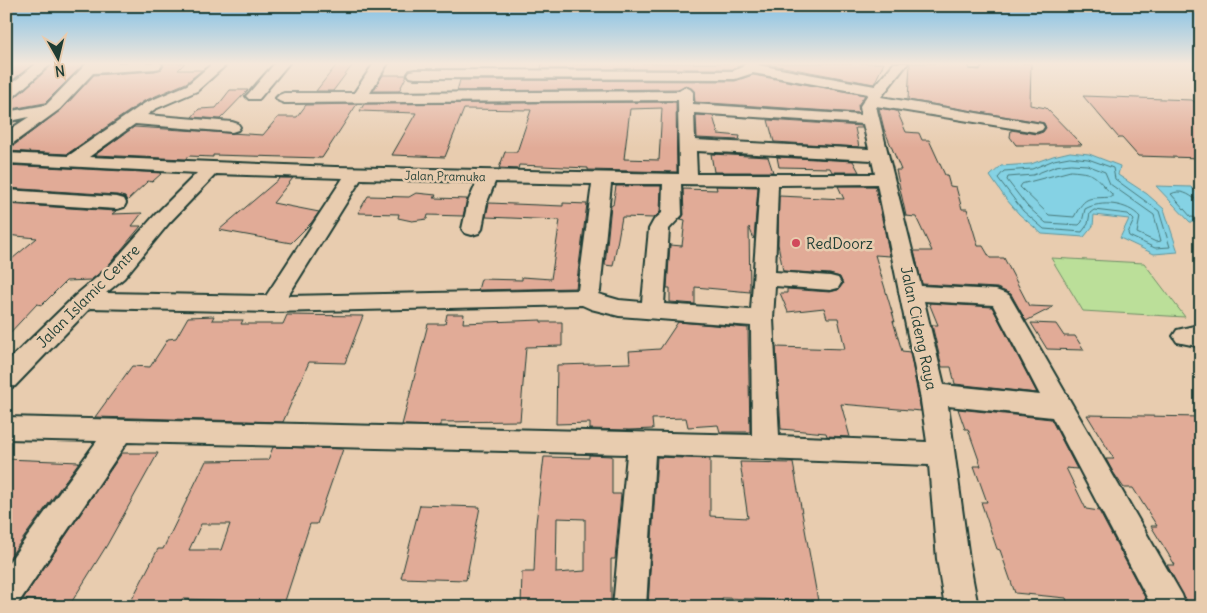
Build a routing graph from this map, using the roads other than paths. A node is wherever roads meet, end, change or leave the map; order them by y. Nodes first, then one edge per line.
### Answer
1 (68, 92) edge
2 (182, 92) edge
3 (258, 92) edge
4 (363, 92) edge
5 (406, 92) edge
6 (686, 92) edge
7 (834, 92) edge
8 (881, 92) edge
9 (254, 96) dead end
10 (360, 96) junction
11 (404, 96) junction
12 (284, 98) dead end
13 (873, 104) junction
14 (55, 106) junction
15 (686, 106) junction
16 (6, 117) edge
17 (132, 119) junction
18 (751, 124) dead end
19 (232, 127) dead end
20 (1036, 127) dead end
21 (6, 140) edge
22 (687, 145) junction
23 (879, 155) junction
24 (6, 158) edge
25 (71, 162) junction
26 (211, 169) junction
27 (355, 174) junction
28 (680, 179) junction
29 (769, 179) junction
30 (884, 179) junction
31 (602, 180) junction
32 (376, 182) dead end
33 (485, 182) junction
34 (568, 190) dead end
35 (6, 196) edge
36 (117, 203) dead end
37 (472, 229) dead end
38 (765, 278) junction
39 (830, 283) dead end
40 (911, 293) junction
41 (585, 297) junction
42 (84, 300) junction
43 (272, 304) junction
44 (652, 311) junction
45 (762, 319) junction
46 (6, 379) edge
47 (933, 394) junction
48 (1061, 408) junction
49 (6, 428) edge
50 (120, 431) junction
51 (642, 443) junction
52 (766, 449) junction
53 (942, 454) junction
54 (6, 594) edge
55 (629, 607) edge
56 (962, 607) edge
57 (1170, 607) edge

1 - 14 street
2 - 17 street
3 - 9 street
4 - 10 street
5 - 11 street
6 - 15 street
7 - 13 street
8 - 13 street
10 - 11 street
10 - 12 street
11 - 15 street
13 - 15 street
13 - 20 street
13 - 23 street, Jalan Cideng Raya
14 - 16 street
14 - 21 street
15 - 18 street
15 - 22 street
17 - 19 street
17 - 25 street
22 - 23 street
22 - 28 street
23 - 30 street, Jalan Cideng Raya
24 - 25 street, Jalan Pramuka
25 - 26 street, Jalan Pramuka
26 - 27 street, Jalan Pramuka
26 - 42 street, Jalan Islamic Centre
27 - 33 street, Jalan Pramuka
27 - 43 street
28 - 29 street, Jalan Pramuka
28 - 31 street, Jalan Pramuka
28 - 44 street
29 - 30 street, Jalan Pramuka
29 - 38 street
30 - 40 street, Jalan Cideng Raya
31 - 33 street, Jalan Pramuka
31 - 41 street
32 - 33 street
33 - 34 street
33 - 37 street
35 - 36 street
38 - 39 street
38 - 45 street
40 - 47 street, Jalan Cideng Raya
40 - 48 street
41 - 43 street
41 - 44 street
42 - 43 street
42 - 46 street, Jalan Islamic Centre
44 - 45 street
45 - 52 street
47 - 48 street
47 - 53 street, Jalan Cideng Raya
48 - 57 street
49 - 50 street
50 - 51 street
50 - 54 street
51 - 52 street
51 - 55 street
52 - 53 street
53 - 56 street, Jalan Cideng Raya

